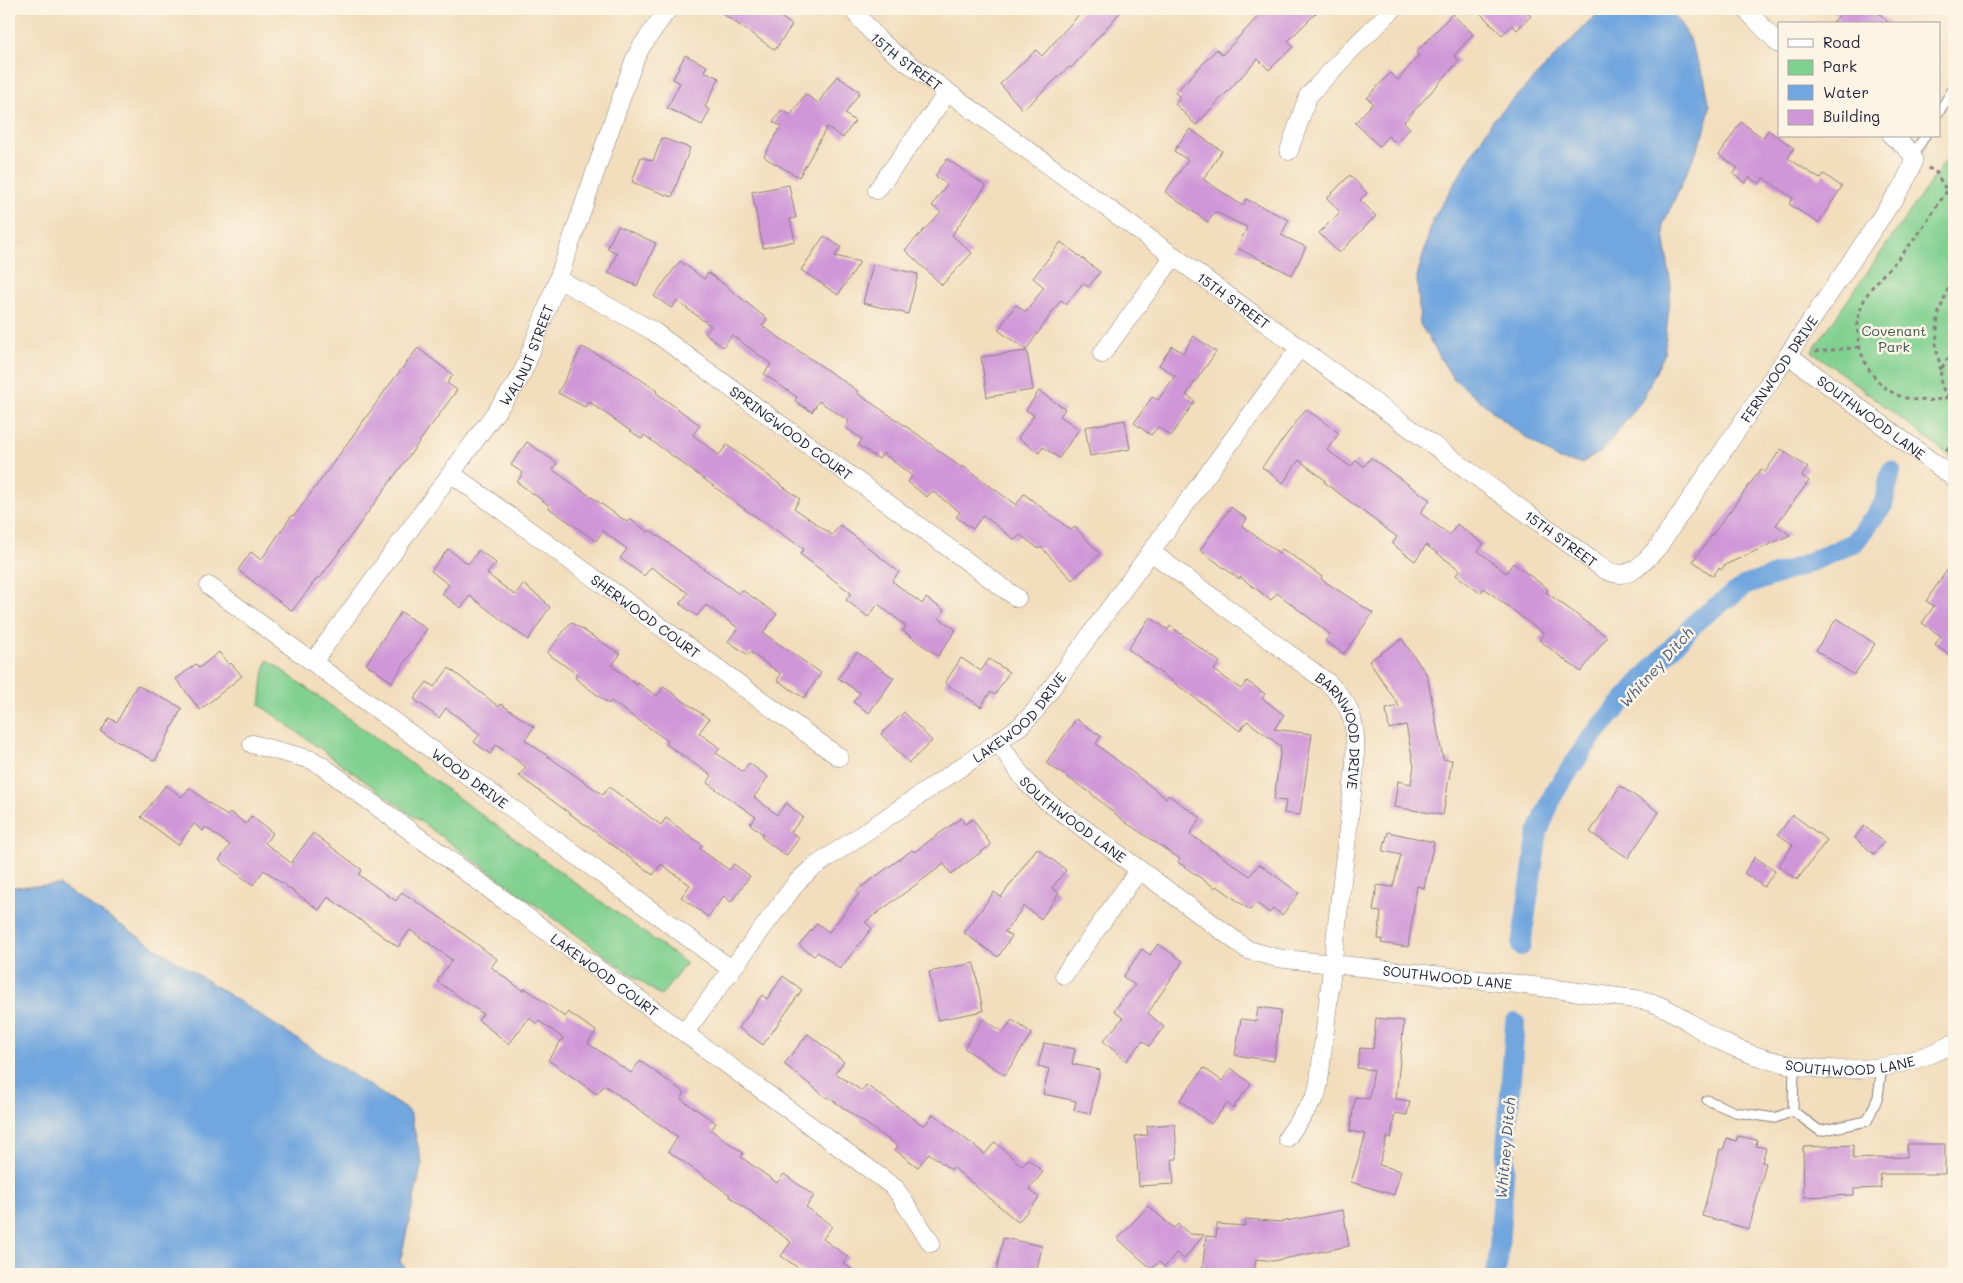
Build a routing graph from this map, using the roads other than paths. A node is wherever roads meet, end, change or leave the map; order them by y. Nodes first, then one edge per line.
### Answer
1 (668, 9) edge
2 (852, 9) edge
3 (1393, 9) edge
4 (1745, 9) edge
5 (1778, 43) edge
6 (1954, 87) edge
7 (948, 92) junction
8 (1940, 110) edge
9 (1894, 138) edge
10 (1924, 138) edge
11 (1289, 151) dead end
12 (1914, 159) junction
13 (877, 190) dead end
14 (1174, 256) junction
15 (558, 279) junction
16 (1300, 347) junction
17 (1102, 354) dead end
18 (1788, 355) junction
19 (452, 474) junction
20 (1954, 478) edge
21 (1151, 552) junction
22 (1628, 573) joint
23 (210, 586) dead end
24 (1017, 598) dead end
25 (313, 662) junction
26 (998, 742) junction
27 (252, 744) dead end
28 (839, 757) dead end
29 (1140, 870) junction
30 (1332, 965) junction
31 (732, 969) junction
32 (1064, 975) dead end
33 (684, 1032) junction
34 (1954, 1043) edge
35 (1794, 1066) junction
36 (1882, 1066) junction
37 (1707, 1100) dead end
38 (1793, 1112) junction
39 (1287, 1138) dead end
40 (931, 1242) dead end

1 - 15 street, WALNUT STREET
2 - 7 street, 15TH STREET
3 - 11 street
4 - 5 street
6 - 8 lane
7 - 13 street
7 - 14 street, 15TH STREET
9 - 12 street
10 - 12 lane
12 - 18 street, FERNWOOD DRIVE
14 - 16 street, 15TH STREET
14 - 17 street
15 - 19 street, WALNUT STREET
15 - 24 street, SPRINGWOOD COURT
16 - 21 street, LAKEWOOD DRIVE
16 - 22 street, 15TH STREET
18 - 20 street, SOUTHWOOD LANE
18 - 22 street, FERNWOOD DRIVE
19 - 25 street, WALNUT STREET
19 - 28 street, SHERWOOD COURT
21 - 26 street, LAKEWOOD DRIVE
21 - 30 street, BARNWOOD DRIVE
23 - 25 street, WOOD DRIVE
25 - 31 street, WOOD DRIVE
26 - 29 street, SOUTHWOOD LANE
26 - 31 street, LAKEWOOD DRIVE
27 - 33 street, LAKEWOOD COURT
29 - 30 street, SOUTHWOOD LANE
29 - 32 street
30 - 35 street, SOUTHWOOD LANE
30 - 39 street, BARNWOOD DRIVE
31 - 33 street, LAKEWOOD DRIVE
33 - 40 street, LAKEWOOD COURT
34 - 36 street, SOUTHWOOD LANE
35 - 36 street, SOUTHWOOD LANE
35 - 38 lane
36 - 38 lane
37 - 38 lane

